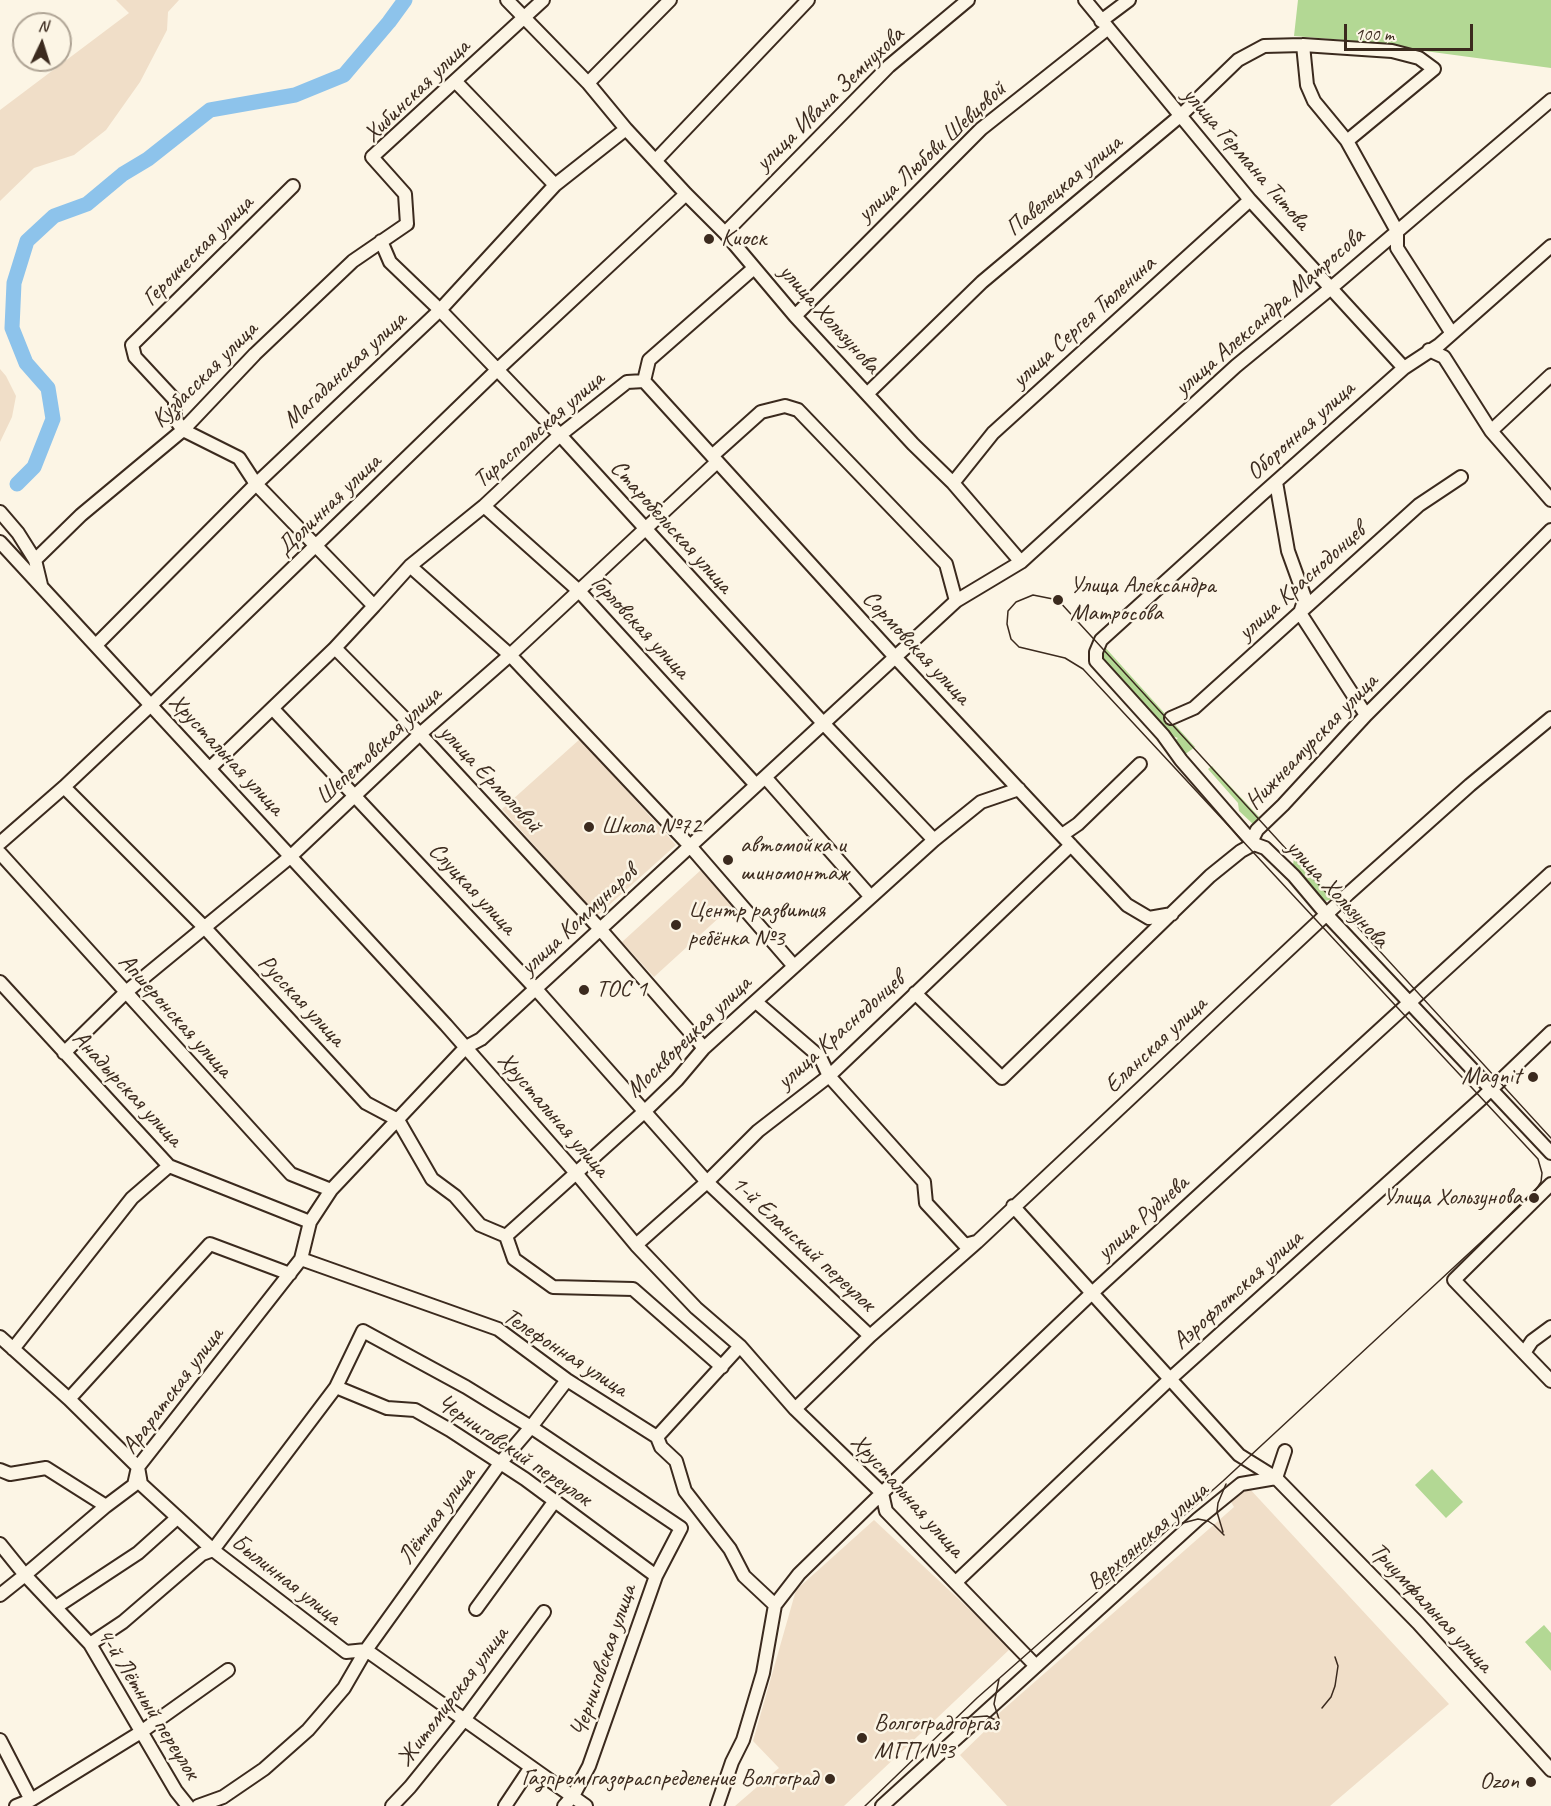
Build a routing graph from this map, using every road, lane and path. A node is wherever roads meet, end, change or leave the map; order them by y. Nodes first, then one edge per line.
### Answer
1 (507, 0) edge
2 (543, 0) edge
3 (670, 0) edge
4 (808, 0) edge
5 (968, 0) edge
6 (1085, 0) edge
7 (1129, 0) edge
8 (524, 18) junction
9 (1104, 25) junction
10 (1303, 45) junction
11 (456, 82) junction
12 (588, 83) junction
13 (1551, 100) edge
14 (1180, 116) junction
15 (626, 129) junction
16 (1347, 141) junction
17 (656, 160) junction
18 (555, 185) junction
19 (293, 186) dead end
20 (686, 194) junction
21 (1250, 200) junction
22 (407, 224) joint
23 (1397, 231) junction
24 (725, 233) junction
25 (381, 241) junction
26 (1551, 246) edge
27 (754, 268) junction
28 (1331, 288) junction
29 (440, 310) junction
30 (795, 316) junction
31 (1452, 332) junction
32 (1429, 350) junction
33 (1404, 368) junction
34 (497, 370) junction
35 (1551, 375) edge
36 (644, 381) junction
37 (868, 393) junction
38 (183, 430) junction
39 (1491, 431) junction
40 (560, 435) junction
41 (715, 459) junction
42 (1461, 477) dead end
43 (1276, 482) junction
44 (953, 483) junction
45 (256, 484) junction
46 (1551, 500) edge
47 (484, 506) junction
48 (0, 512) edge
49 (645, 530) junction
50 (1551, 530) edge
51 (0, 542) edge
52 (317, 546) junction
53 (35, 560) junction
54 (1021, 562) junction
55 (410, 566) junction
56 (41, 586) junction
57 (579, 591) junction
58 (956, 601) junction
59 (374, 606) junction
60 (1300, 613) junction
61 (96, 645) junction
62 (335, 648) junction
63 (510, 655) junction
64 (895, 657) junction
65 (1096, 661) joint
66 (151, 705) junction
67 (273, 709) junction
68 (1366, 715) junction
69 (1171, 718) dead end
70 (1551, 718) edge
71 (823, 723) junction
72 (420, 734) junction
73 (1140, 764) dead end
74 (210, 768) junction
75 (760, 781) junction
76 (64, 787) junction
77 (1019, 789) junction
78 (356, 796) junction
79 (1062, 835) junction
80 (934, 840) junction
81 (0, 843) edge
82 (1254, 844) junction
83 (1071, 845) junction
84 (690, 846) junction
85 (0, 853) edge
86 (290, 857) junction
87 (1551, 873) edge
88 (870, 896) junction
89 (1172, 914) junction
90 (1326, 914) junction
91 (205, 927) junction
92 (600, 929) junction
93 (794, 965) junction
94 (0, 982) edge
95 (535, 988) junction
96 (126, 992) junction
97 (915, 993) junction
98 (1410, 1001) junction
99 (756, 1002) junction
100 (1551, 1032) edge
101 (466, 1047) junction
102 (704, 1048) junction
103 (64, 1053) junction
104 (829, 1076) junction
105 (1491, 1088) junction
106 (644, 1112) junction
107 (398, 1120) junction
108 (1551, 1153) edge
109 (169, 1166) junction
110 (576, 1173) junction
111 (707, 1182) junction
112 (1551, 1184) edge
113 (331, 1190) junction
114 (1013, 1206) junction
115 (310, 1222) junction
116 (506, 1236) junction
117 (977, 1242) junction
118 (636, 1245) junction
119 (301, 1259) junction
120 (290, 1274) junction
121 (1092, 1293) junction
122 (1551, 1327) edge
123 (870, 1336) junction
124 (0, 1337) edge
125 (740, 1346) junction
126 (14, 1350) junction
127 (1524, 1353) junction
128 (722, 1366) junction
129 (1170, 1379) junction
130 (567, 1380) junction
131 (1551, 1381) edge
132 (336, 1387) junction
133 (69, 1399) junction
134 (795, 1409) junction
135 (531, 1427) junction
136 (657, 1437) junction
137 (1285, 1451) dead end
138 (501, 1462) junction
139 (138, 1467) junction
140 (0, 1470) edge
141 (1276, 1478) junction
142 (882, 1493) junction
143 (554, 1502) junction
144 (106, 1506) junction
145 (177, 1518) junction
146 (0, 1544) edge
147 (213, 1550) junction
148 (25, 1575) junction
149 (656, 1576) junction
150 (956, 1582) junction
151 (0, 1594) edge
152 (774, 1605) junction
153 (56, 1607) junction
154 (476, 1610) dead end
155 (544, 1612) dead end
156 (90, 1644) junction
157 (366, 1650) junction
158 (1035, 1665) junction
159 (228, 1670) dead end
160 (465, 1720) junction
161 (141, 1732) junction
162 (0, 1740) edge
163 (531, 1767) junction
164 (1551, 1770) edge
165 (573, 1796) junction
166 (31, 1800) junction
167 (16, 1806) edge
168 (188, 1806) edge
169 (198, 1806) edge
170 (392, 1806) edge
171 (505, 1806) edge
172 (564, 1806) edge
173 (586, 1806) edge
174 (717, 1806) edge
175 (882, 1806) edge

1 - 8 street, улица Хользунова
2 - 8 street, Хибинская улица
3 - 12 street
4 - 17 street
5 - 24 street, улица Ивана Земнухова
6 - 9 street, улица Германа Титова
7 - 9 street, улица Любови Шевцовой
8 - 11 street, Хибинская улица
8 - 12 street, улица Хользунова
9 - 14 street, улица Германа Титова
9 - 30 street, улица Любови Шевцовой
10 - 14 street, Павелецкая улица
10 - 16 street
10 - 16 street, Павелецкая улица
11 - 18 street
11 - 22 street, Хибинская улица
12 - 15 street, улица Хользунова
13 - 23 street, улица Александра Матросова
14 - 21 street, улица Германа Титова
14 - 37 street, Павелецкая улица
15 - 17 street, улица Хользунова
15 - 18 street, Магаданская улица
16 - 23 street
17 - 20 street, улица Хользунова
18 - 29 street, Магаданская улица
19 - 38 street, Героическая улица
20 - 24 street, улица Хользунова
20 - 34 street, Долинная улица
21 - 28 street, улица Германа Титова
21 - 44 street, улица Сергея Тюленина
22 - 25 street, Кузбасская улица
23 - 28 street, улица Александра Матросова
23 - 31 street
24 - 27 street, улица Хользунова
25 - 29 street, Старобельская улица
25 - 38 street, Кузбасская улица
26 - 31 street, Оборонная улица
27 - 30 street, улица Хользунова
27 - 36 street, Тираспольская улица
28 - 33 street, улица Германа Титова
28 - 54 street, улица Александра Матросова
29 - 34 street, Старобельская улица
29 - 45 street, Магаданская улица
30 - 37 street, улица Хользунова
31 - 32 street, Оборонная улица
32 - 33 street, Оборонная улица
32 - 39 street
33 - 43 street, Оборонная улица
34 - 40 street, Старобельская улица
34 - 52 street, Долинная улица
35 - 39 street
36 - 40 street, Тираспольская улица
36 - 41 street, Сормовская улица
37 - 44 street, улица Хользунова
38 - 45 street
38 - 53 street, Кузбасская улица
39 - 46 street
40 - 47 street, Тираспольская улица
40 - 49 street, Старобельская улица
41 - 49 street, Шепетовская улица
41 - 58 street, Шепетовская улица
41 - 64 street, Сормовская улица
42 - 60 street, улица Краснодонцев
43 - 60 street
43 - 65 street, Оборонная улица
44 - 54 street, улица Хользунова
45 - 52 street
45 - 61 street, Магаданская улица
47 - 55 street, Тираспольская улица
47 - 57 street, Горловская улица
48 - 53 street, Хрустальная улица
49 - 57 street, Шепетовская улица
49 - 71 street, Старобельская улица
50 - 68 street, Нижнеамурская улица
51 - 56 street, Хрустальная улица
52 - 59 street
52 - 66 street, Долинная улица
53 - 56 street, Хрустальная улица
54 - 58 street, улица Коммунаров
55 - 59 street, Тираспольская улица
55 - 63 street
56 - 61 street, Хрустальная улица
57 - 63 street, Шепетовская улица
57 - 75 street, Горловская улица
58 - 64 street, улица Коммунаров
59 - 62 street
60 - 68 street
60 - 69 street, улица Краснодонцев
61 - 66 street, Хрустальная улица
62 - 67 street
62 - 72 street, улица Ермоловой
63 - 72 street, Шепетовская улица
63 - 84 street
64 - 71 street, улица Коммунаров
64 - 77 street, Сормовская улица
65 - 82 street, улица Хользунова
66 - 74 street, Хрустальная улица
66 - 76 street, Долинная улица
67 - 74 street
67 - 78 street, Слуцкая улица
68 - 82 street, Нижнеамурская улица
70 - 90 street, Еланская улица
71 - 75 street, улица Коммунаров
71 - 80 street, Старобельская улица
72 - 78 street, Шепетовская улица
72 - 92 street, улица Ермоловой
73 - 79 street
74 - 86 street, Хрустальная улица
75 - 84 street, улица Коммунаров
75 - 88 street, Горловская улица
76 - 81 street, Долинная улица
76 - 91 street, Русская улица
77 - 79 street, Сормовская улица
77 - 80 street, Москворецкая улица
78 - 86 street, Шепетовская улица
78 - 95 street, Слуцкая улица
79 - 83 street, Сормовская улица
80 - 88 street, Москворецкая улица
82 - 89 street, Нижнеамурская улица
82 - 90 street, улица Хользунова
83 - 89 street, Сормовская улица
83 - 97 street, улица Краснодонцев
84 - 92 street, улица Коммунаров
84 - 93 street
85 - 96 street, Апшеронская улица
86 - 91 street, Шепетовская улица
86 - 101 street, Хрустальная улица
87 - 98 street, улица Руднева
88 - 93 street, Москворецкая улица
89 - 97 street, Нижнеамурская улица
90 - 98 street, улица Хользунова
90 - 114 street, Еланская улица
91 - 96 street, Шепетовская улица
91 - 107 street, Русская улица
92 - 95 street, улица Коммунаров
92 - 102 street, улица Ермоловой
93 - 99 street, Москворецкая улица
94 - 103 street, Анадырская улица
95 - 101 street, улица Коммунаров
95 - 106 street, Слуцкая улица
96 - 103 street, Шепетовская улица
96 - 113 street, Апшеронская улица
97 - 104 street, улица Краснодонцев
98 - 105 street, улица Хользунова
98 - 121 street, улица Руднева
99 - 102 street, Москворецкая улица
99 - 104 street
100 - 105 street, Аэрофлотская улица
101 - 107 street, улица Коммунаров
101 - 110 street, Хрустальная улица
102 - 106 street, Москворецкая улица
103 - 109 street, Анадырская улица
104 - 111 street, улица Краснодонцев
104 - 117 street
105 - 108 street, улица Хользунова
105 - 129 street, Аэрофлотская улица
106 - 110 street, Москворецкая улица
106 - 111 street, Слуцкая улица
107 - 113 street, улица Коммунаров
107 - 116 street
109 - 115 street, Анадырская улица
109 - 126 street
110 - 116 street, Москворецкая улица
110 - 118 street, Хрустальная улица
111 - 118 street, улица Краснодонцев
111 - 123 street, 1-й Еланский переулок
112 - 127 street
113 - 115 street, улица Коммунаров
114 - 117 street, Еланская улица
114 - 121 street, Триумфальная улица
115 - 119 street, улица Коммунаров
116 - 128 street
117 - 123 street, Еланская улица
118 - 125 street, Хрустальная улица
119 - 120 street, улица Коммунаров
119 - 130 street, Телефонная улица
120 - 133 street
120 - 139 street, Араратская улица
121 - 129 street, Триумфальная улица
121 - 142 street, улица Руднева
122 - 127 street
123 - 134 street, Еланская улица
124 - 126 street, Былинная улица
125 - 128 street
125 - 134 street, Хрустальная улица
126 - 133 street, Былинная улица
127 - 131 street
128 - 136 street
129 - 141 street, Триумфальная улица
129 - 150 street, Аэрофлотская улица
130 - 135 street, Лётная улица
130 - 136 street, Телефонная улица
132 - 135 street
132 - 138 street, Черниговский переулок
132 - 147 street
133 - 139 street, Былинная улица
134 - 142 street, Хрустальная улица
135 - 138 street, Лётная улица
135 - 149 street, Черниговская улица
136 - 152 street, Телефонная улица
137 - 141 street
138 - 143 street, Черниговский переулок
138 - 157 street, Лётная улица
139 - 144 street, Араратская улица
139 - 145 street, Былинная улица
140 - 144 street
141 - 158 street, Верхоянская улица
141 - 164 street, Триумфальная улица
142 - 150 street, Хрустальная улица
142 - 152 street, улица Руднева
143 - 149 street, Черниговский переулок
143 - 154 street
144 - 148 street, Араратская улица
145 - 147 street, Былинная улица
145 - 153 street
146 - 148 street, 4-й Лётный переулок
147 - 156 street
147 - 157 street, Былинная улица
148 - 151 street, Араратская улица
148 - 153 street, 4-й Лётный переулок
149 - 165 street, Черниговская улица
150 - 158 street, Хрустальная улица
152 - 174 street
153 - 156 street, 4-й Лётный переулок
155 - 160 street, Житомирская улица
156 - 161 street, 4-й Лётный переулок
157 - 160 street, Былинная улица
157 - 169 street, Лётная улица
158 - 175 street, Верхоянская улица
159 - 161 street
160 - 163 street, Былинная улица
160 - 170 street, Житомирская улица
161 - 166 street
161 - 168 street, 4-й Лётный переулок
162 - 166 street
163 - 165 street, Былинная улица
163 - 171 street
165 - 172 street, Черниговская улица
165 - 173 street, Былинная улица
166 - 167 street

